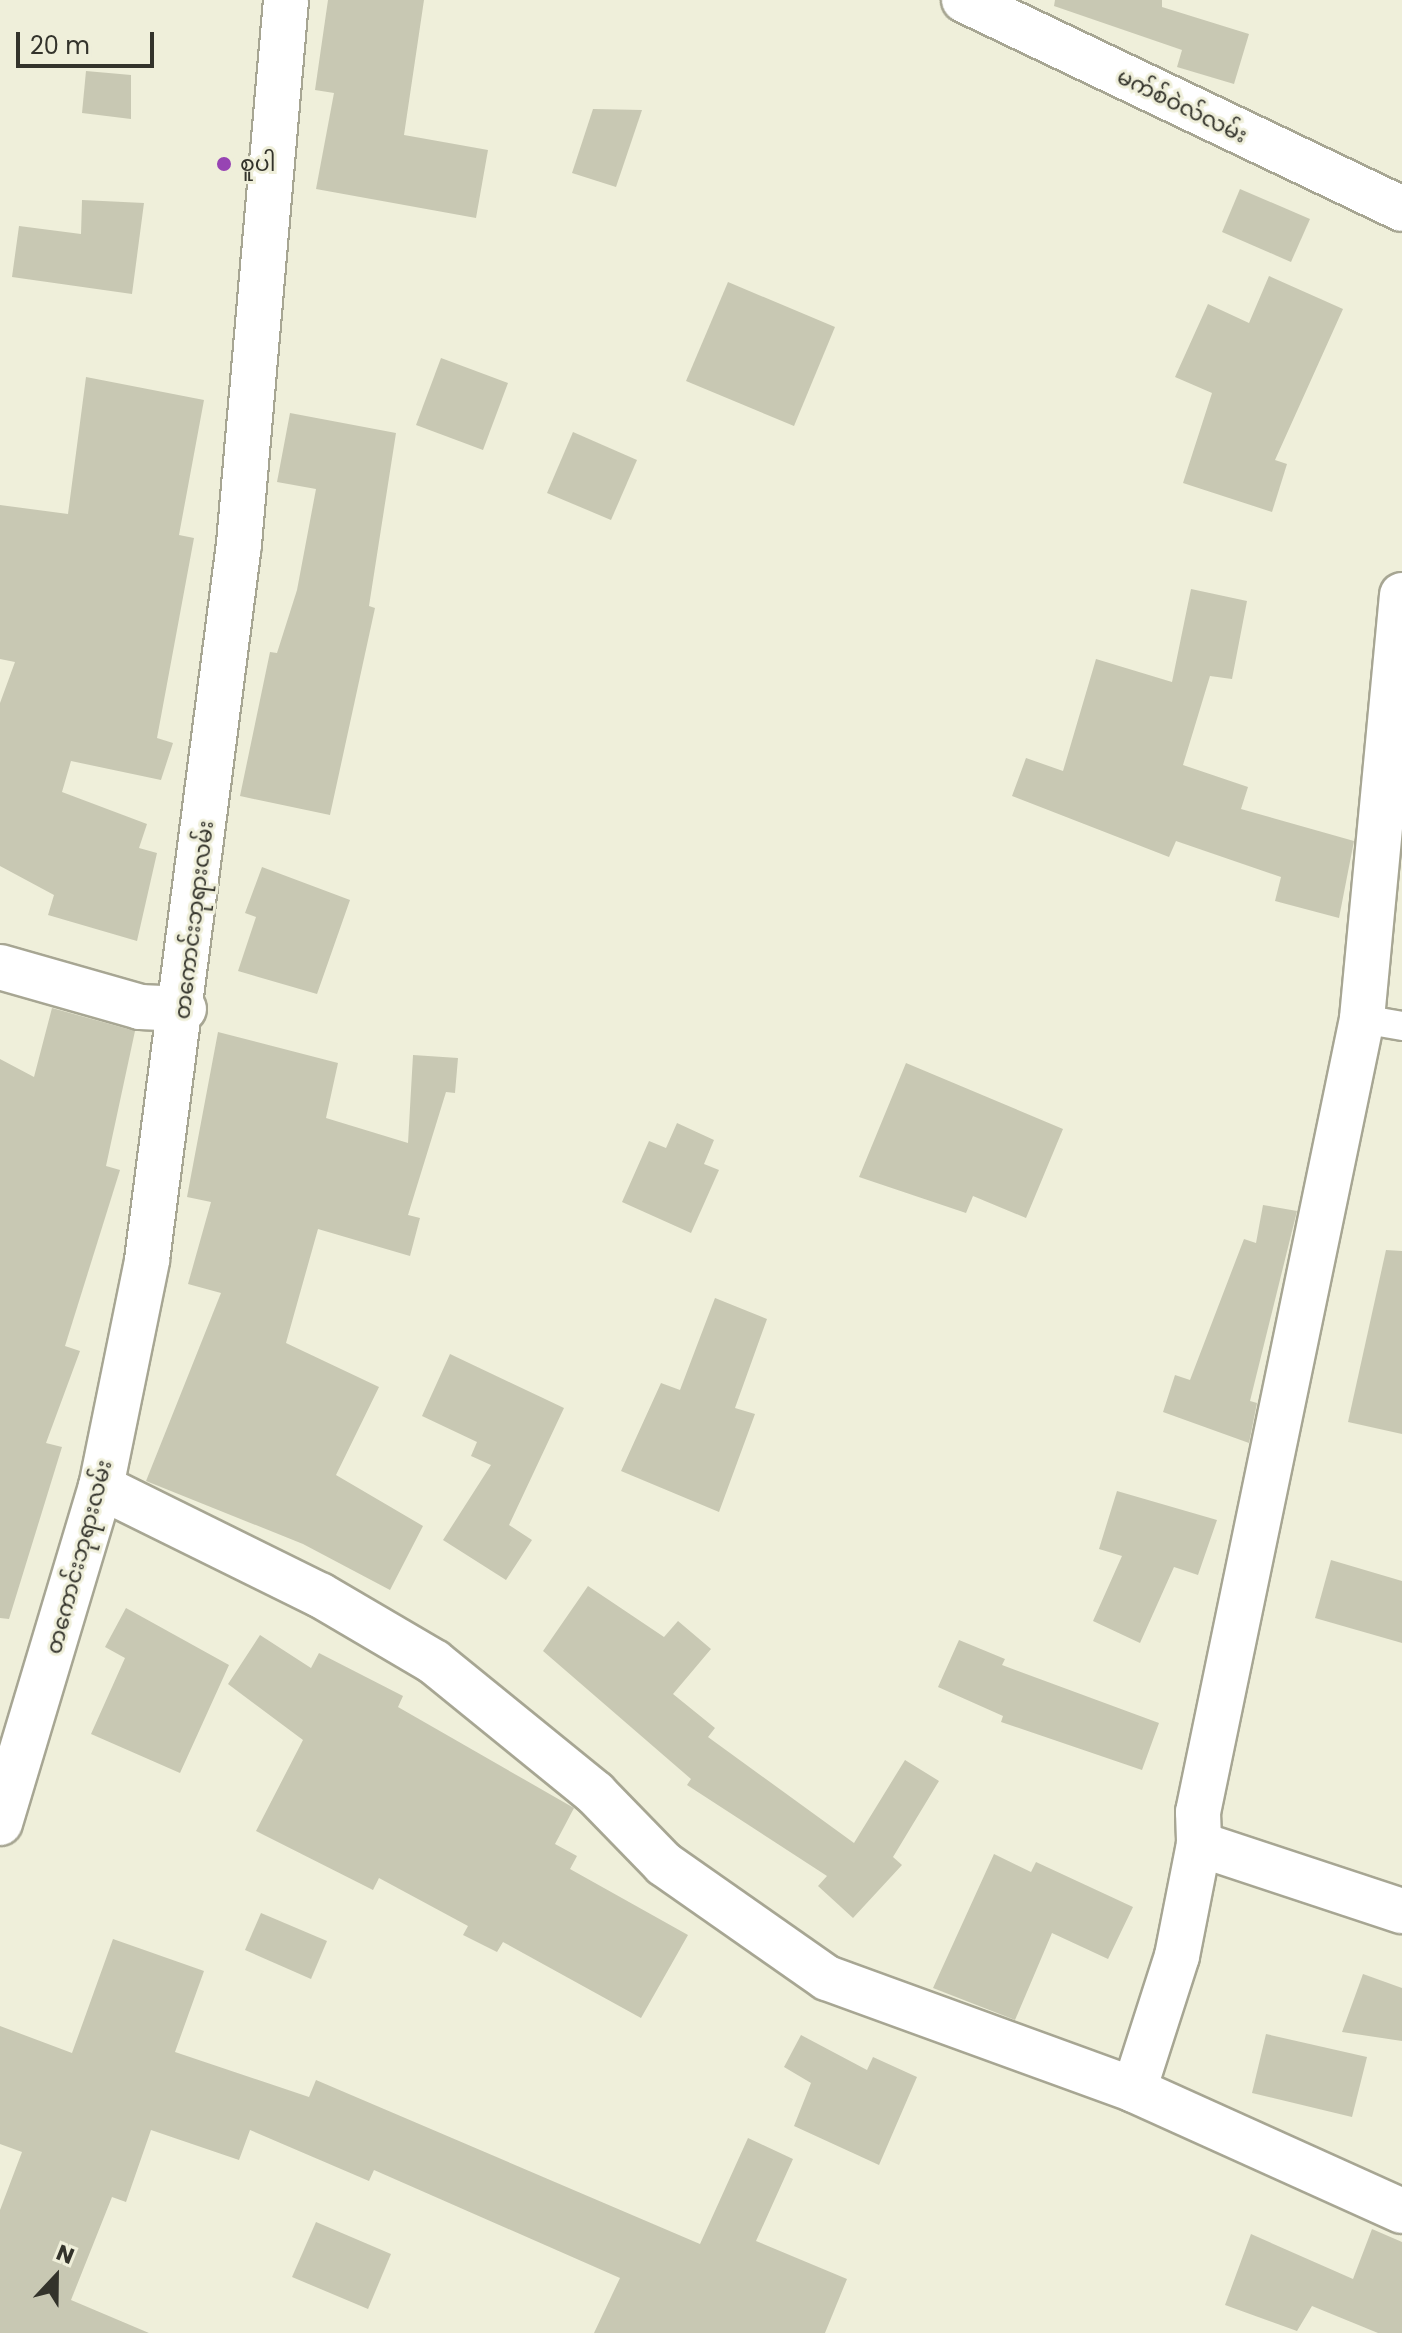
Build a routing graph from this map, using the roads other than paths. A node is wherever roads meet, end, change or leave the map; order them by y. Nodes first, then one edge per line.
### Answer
1 (286, 0) edge
2 (964, 0) edge
3 (1402, 209) edge
4 (1402, 595) edge
5 (0, 967) edge
6 (184, 1009) junction
7 (1382, 1022) edge
8 (101, 1487) junction
9 (0, 1823) edge
10 (1199, 1844) junction
11 (1402, 1911) edge
12 (1134, 2090) junction
13 (1402, 2211) edge

1 - 6 street, တကောင်းဘုရားလမ်း
2 - 3 street, မက်စ်ဝဲလ်လမ်း
4 - 7 street
5 - 6 street
6 - 8 street, တကောင်းဘုရားလမ်း
7 - 10 street
8 - 9 street, တကောင်းဘုရားလမ်း
8 - 12 street
10 - 11 street
10 - 12 street
12 - 13 street

